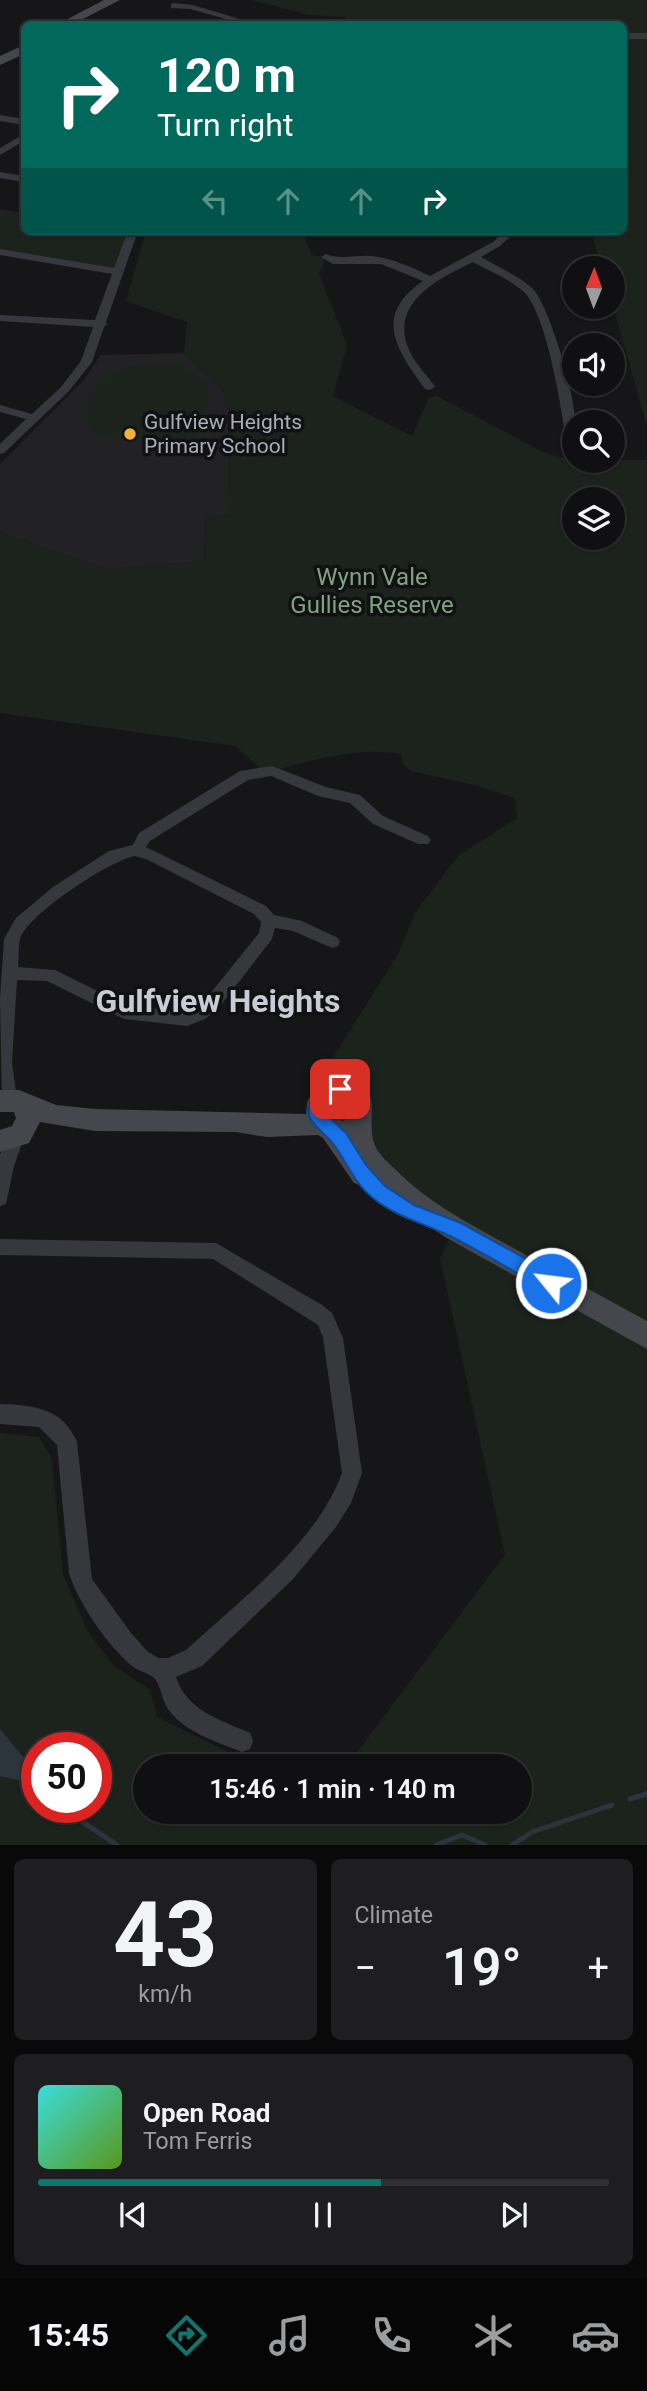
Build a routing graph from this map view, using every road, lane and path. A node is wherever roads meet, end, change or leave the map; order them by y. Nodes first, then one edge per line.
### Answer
1 (114, 0) edge
2 (124, 0) edge
3 (174, 6) dead end
4 (70, 21) edge
5 (81, 21) edge
6 (239, 21) edge
7 (627, 36) edge
8 (647, 36) edge
9 (21, 46) edge
10 (21, 50) edge
11 (0, 56) edge
12 (0, 61) edge
13 (0, 118) edge
14 (21, 122) edge
15 (21, 139) edge
16 (0, 152) edge
17 (0, 175) edge
18 (21, 178) edge
19 (132, 235) edge
20 (506, 235) edge
21 (0, 252) edge
22 (326, 257) dead end
23 (472, 257) junction
24 (119, 272) junction
25 (430, 280) junction
26 (0, 318) edge
27 (102, 324) junction
28 (429, 387) dead end
29 (0, 408) edge
30 (567, 410) edge
31 (34, 418) junction
32 (0, 450) edge
33 (423, 840) dead end
34 (137, 851) junction
35 (269, 921) junction
36 (332, 942) dead end
37 (9, 973) junction
38 (2, 1069) edge
39 (11, 1102) edge
40 (95, 1120) junction
41 (324, 1120) junction
42 (359, 1122) junction
43 (12, 1137) edge
44 (0, 1198) edge
45 (454, 1229) junction
46 (0, 1247) edge
47 (647, 1336) edge
48 (0, 1414) edge
49 (163, 1670) junction
50 (242, 1741) dead end

1 - 4 main road
2 - 5 main road
3 - 6 street
7 - 8 street
9 - 11 main road
10 - 12 main road
13 - 14 street
15 - 16 street
17 - 18 street
19 - 24 street
20 - 23 street
21 - 24 street
22 - 25 street
23 - 25 street
23 - 30 street
24 - 27 street
25 - 28 street
26 - 27 street
27 - 31 street
29 - 31 street
31 - 32 street
33 - 34 street
34 - 35 street
34 - 37 street
35 - 36 street
35 - 37 street
37 - 38 street
38 - 39 street
39 - 40 main road
39 - 43 main road
40 - 41 main road
40 - 43 main road
41 - 42 main road
41 - 42 main road
41 - 45 main road
42 - 45 main road
43 - 44 street
45 - 47 main road
46 - 49 street
48 - 49 street
49 - 50 street

